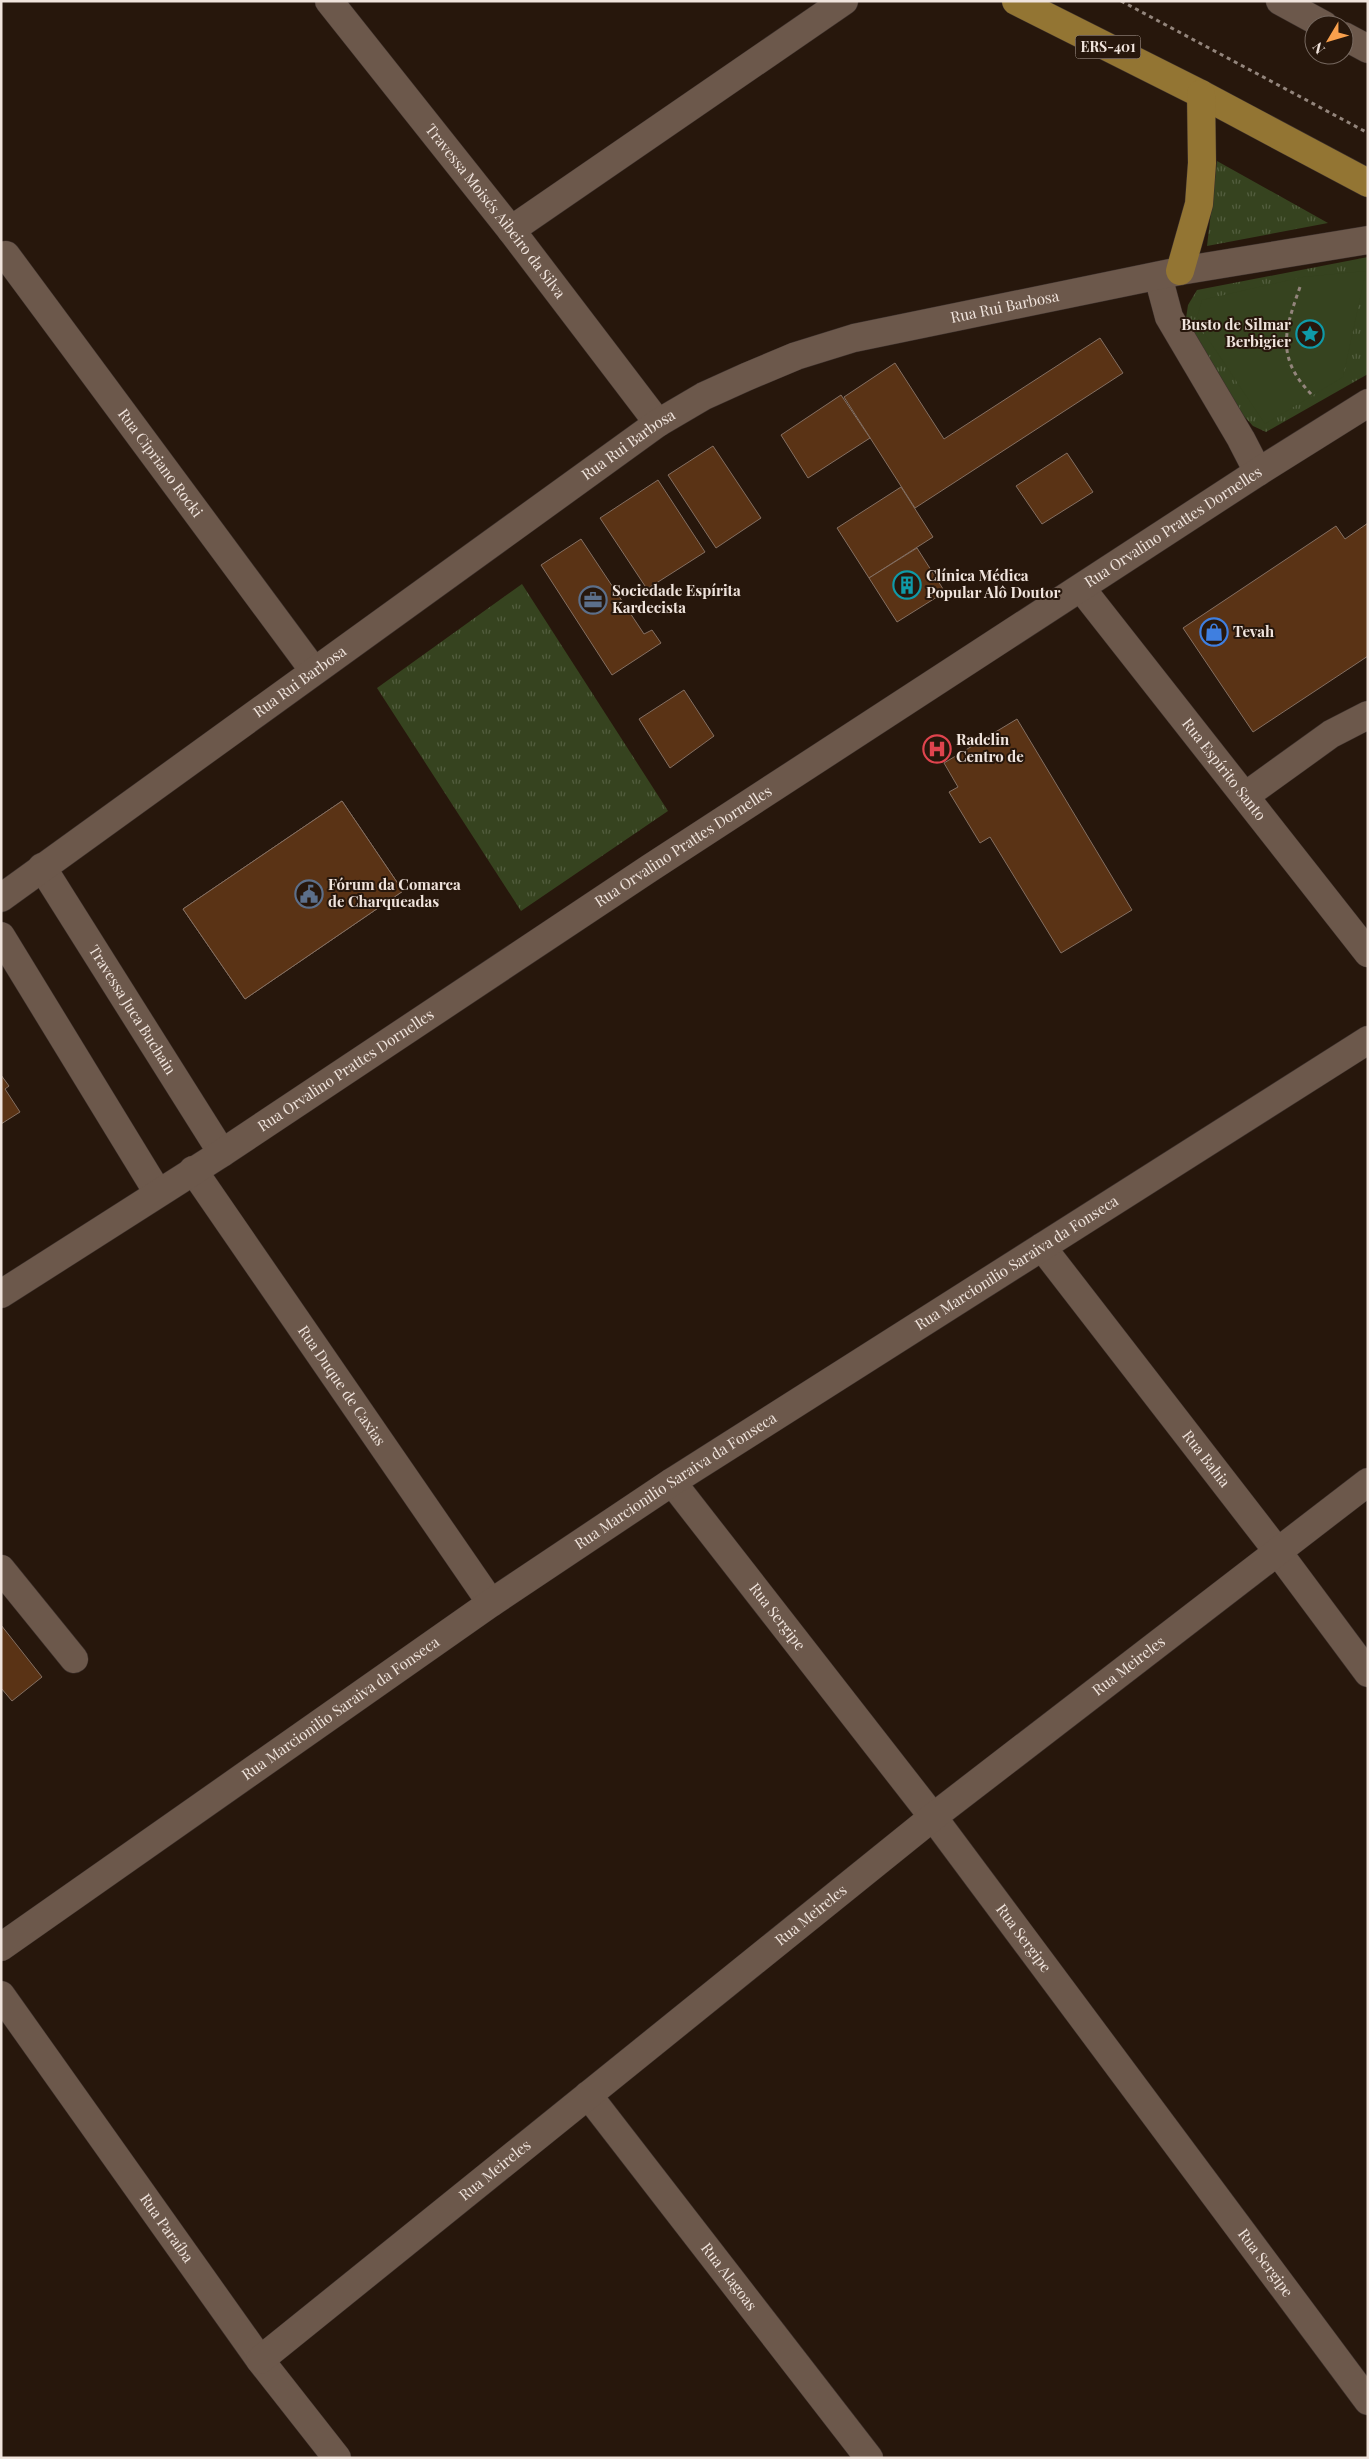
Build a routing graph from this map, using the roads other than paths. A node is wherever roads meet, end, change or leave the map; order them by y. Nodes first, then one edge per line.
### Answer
1 (329, 1) edge
2 (844, 1) edge
3 (1016, 1) edge
4 (1280, 1) edge
5 (1306, 15) edge
6 (1354, 41) edge
7 (1368, 49) edge
8 (1201, 94) junction
9 (1368, 183) edge
10 (511, 230) junction
11 (1368, 240) edge
12 (6, 255) dead end
13 (1169, 273) junction
14 (1368, 403) edge
15 (658, 423) junction
16 (1258, 472) junction
17 (1081, 588) junction
18 (314, 671) junction
19 (1368, 714) edge
20 (1245, 796) junction
21 (42, 867) junction
22 (1, 898) edge
23 (1, 936) edge
24 (1368, 953) edge
25 (1368, 1040) edge
26 (222, 1153) junction
27 (192, 1170) junction
28 (158, 1193) junction
29 (1042, 1247) junction
30 (1, 1294) edge
31 (672, 1482) junction
32 (1368, 1482) edge
33 (1278, 1552) junction
34 (1, 1569) edge
35 (491, 1603) junction
36 (74, 1659) dead end
37 (1368, 1673) edge
38 (934, 1817) junction
39 (1, 1947) edge
40 (1, 1995) edge
41 (588, 2095) junction
42 (260, 2360) junction
43 (1368, 2401) edge
44 (337, 2458) edge
45 (870, 2458) edge

1 - 10 street, Travessa Moisés Aibeiro da Silva
2 - 10 street
3 - 8 main road, ERS-401
4 - 5 street
6 - 7 street
8 - 9 main road, ERS-401
8 - 13 main road
10 - 15 street, Travessa Moisés Aibeiro da Silva
11 - 13 street, Rua Rui Barbosa
12 - 18 street, Rua Cipriano Rocki
13 - 15 street, Rua Rui Barbosa
13 - 16 street
14 - 16 street, Rua Orvalino Prattes Dornelles
15 - 18 street, Rua Rui Barbosa
16 - 17 street, Rua Orvalino Prattes Dornelles
17 - 20 street, Rua Espírito Santo
17 - 26 street, Rua Orvalino Prattes Dornelles
18 - 21 street, Rua Rui Barbosa
19 - 20 street
20 - 24 street, Rua Espírito Santo
21 - 22 street, Rua Rui Barbosa
21 - 26 street, Travessa Juca Buchain
23 - 28 street
25 - 29 street, Rua Marcionilio Saraiva da Fonseca
26 - 27 street, Rua Orvalino Prattes Dornelles
27 - 28 street, Rua Orvalino Prattes Dornelles
27 - 35 street, Rua Duque de Caxias
28 - 30 street, Rua Orvalino Prattes Dornelles
29 - 31 street, Rua Marcionilio Saraiva da Fonseca
29 - 33 street, Rua Bahia
31 - 35 street, Rua Marcionilio Saraiva da Fonseca
31 - 38 street, Rua Sergipe
32 - 33 street, Rua Meireles
33 - 37 street, Rua Bahia
33 - 38 street, Rua Meireles
34 - 36 street
35 - 39 street, Rua Marcionilio Saraiva da Fonseca
38 - 41 street, Rua Meireles
38 - 43 street, Rua Sergipe
40 - 42 street, Rua Paraíba
41 - 42 street, Rua Meireles
41 - 45 street, Rua Alagoas
42 - 44 street, Rua Paraíba

